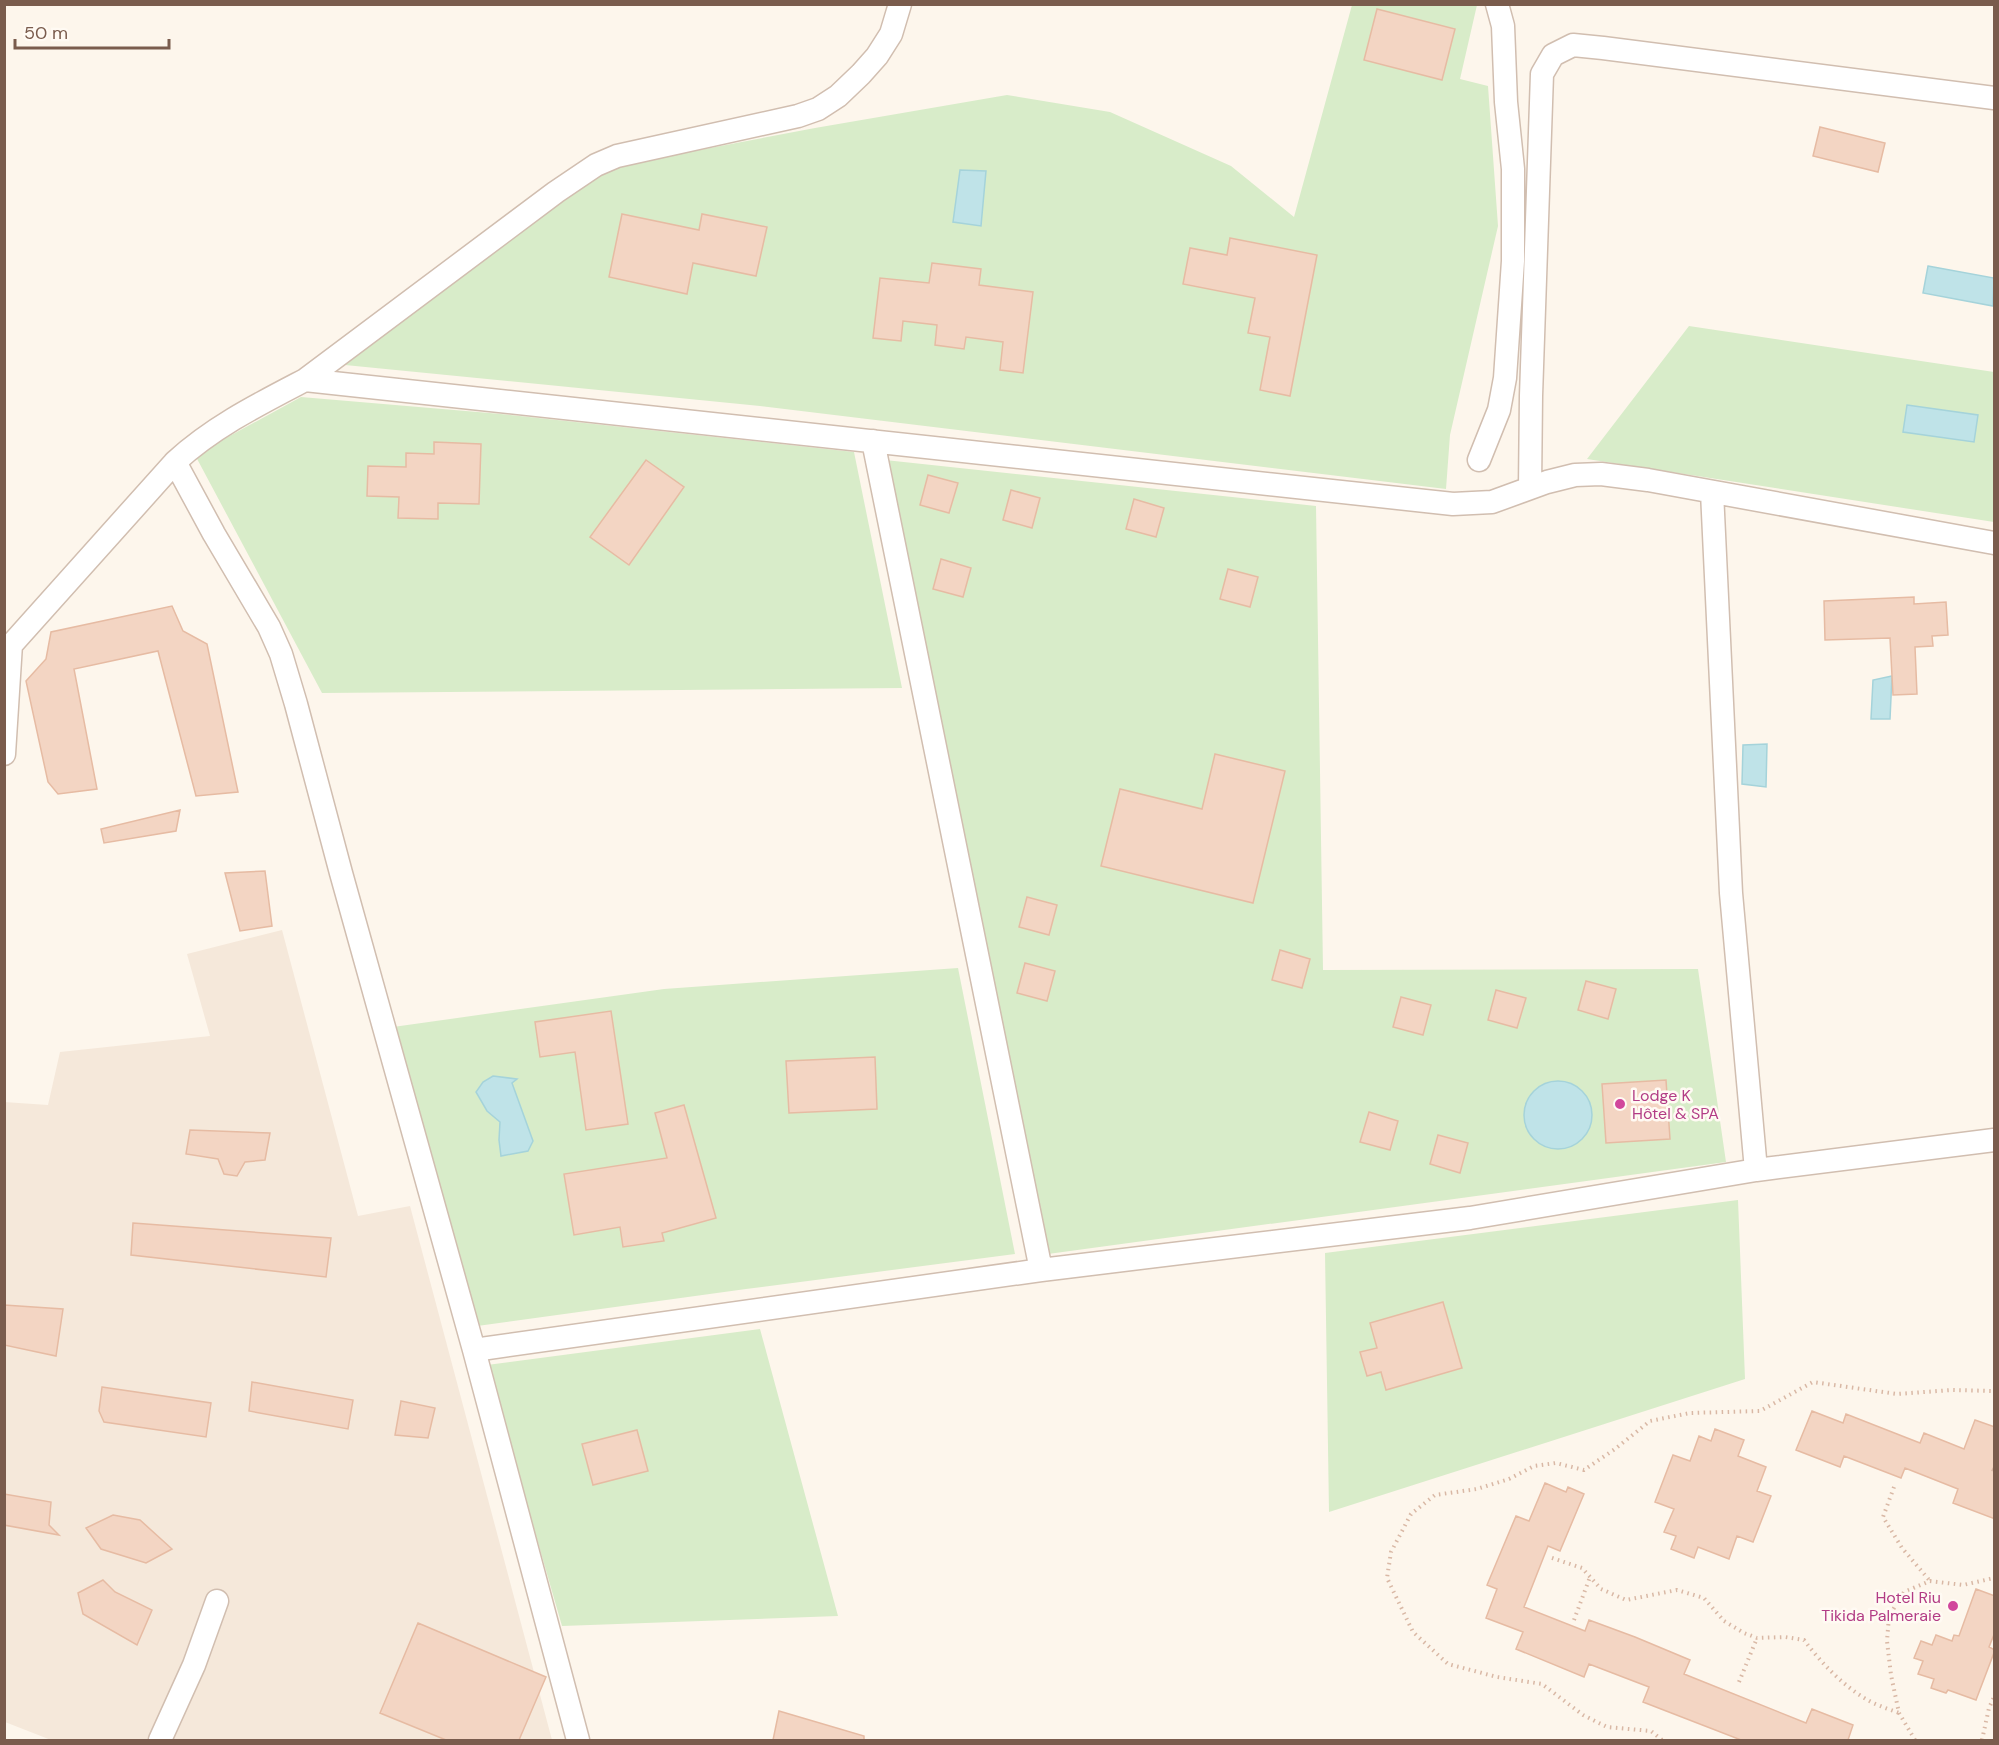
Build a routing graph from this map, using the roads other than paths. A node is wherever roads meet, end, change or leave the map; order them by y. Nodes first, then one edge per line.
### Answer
1 (900, 4) edge
2 (1497, 4) edge
3 (1995, 98) edge
4 (304, 380) junction
5 (873, 441) junction
6 (1479, 460) dead end
7 (175, 462) junction
8 (1530, 488) junction
9 (1712, 492) junction
10 (1995, 543) edge
11 (8, 648) edge
12 (4, 754) edge
13 (1995, 1140) edge
14 (1756, 1170) junction
15 (1041, 1270) junction
16 (474, 1350) junction
17 (217, 1601) dead end
18 (160, 1740) edge
19 (578, 1740) edge

1 - 4 street
2 - 6 street
3 - 8 street
4 - 5 street
4 - 7 street
5 - 8 street
5 - 15 street
7 - 11 street
7 - 16 street
8 - 9 street
9 - 10 street
9 - 14 street
11 - 12 street
13 - 14 street
14 - 15 street
15 - 16 street
16 - 19 street
17 - 18 street

